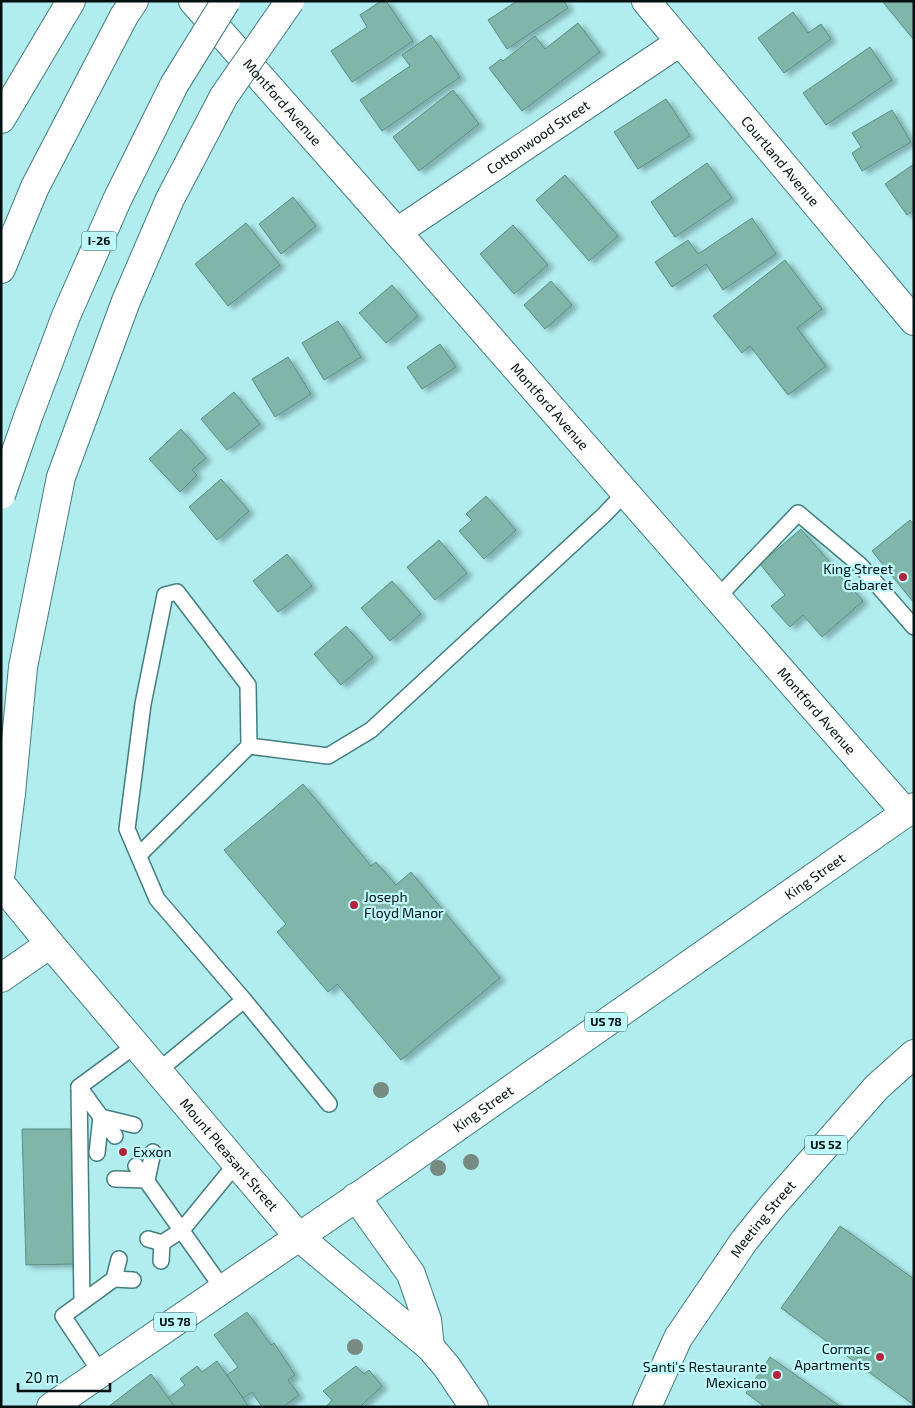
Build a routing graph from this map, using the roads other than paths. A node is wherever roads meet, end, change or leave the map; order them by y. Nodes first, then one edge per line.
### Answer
1 (71, 1) edge
2 (134, 1) edge
3 (193, 1) edge
4 (226, 1) edge
5 (290, 1) edge
6 (646, 1) edge
7 (680, 42) junction
8 (1, 119) edge
9 (397, 232) junction
10 (1, 270) edge
11 (914, 320) edge
12 (625, 493) junction
13 (1, 495) edge
14 (717, 598) junction
15 (914, 627) edge
16 (249, 746) junction
17 (910, 810) edge
18 (139, 855) junction
19 (1, 872) edge
20 (1, 884) edge
21 (50, 944) junction
22 (1, 978) edge
23 (244, 1000) junction
24 (136, 1044) junction
25 (914, 1054) edge
26 (158, 1071) junction
27 (79, 1087) junction
28 (328, 1104) dead end
29 (101, 1117) junction
30 (134, 1125) dead end
31 (115, 1136) dead end
32 (153, 1152) dead end
33 (97, 1153) dead end
34 (236, 1164) junction
35 (136, 1166) dead end
36 (114, 1178) dead end
37 (147, 1180) junction
38 (356, 1197) junction
39 (182, 1230) junction
40 (299, 1237) junction
41 (119, 1259) dead end
42 (161, 1260) dead end
43 (114, 1279) junction
44 (132, 1280) dead end
45 (223, 1289) junction
46 (82, 1302) junction
47 (430, 1347) junction
48 (101, 1373) junction
49 (51, 1407) edge
50 (474, 1407) edge
51 (647, 1407) edge

1 - 8 main road
2 - 10 main road
3 - 9 main road, Montford Avenue
4 - 13 main road, I-26, bridge
5 - 19 main road, bridge
6 - 7 main road, Courtland Avenue
7 - 9 main road, Cottonwood Street
7 - 11 main road, Courtland Avenue
9 - 12 main road, Montford Avenue
12 - 14 main road, Montford Avenue
12 - 16 lane
14 - 15 lane
14 - 17 main road, Montford Avenue
16 - 18 lane
16 - 18 lane
17 - 38 main road, King Street / US 78
18 - 23 lane
20 - 21 main road, Mount Pleasant Street
21 - 22 main road
21 - 24 main road, Mount Pleasant Street
23 - 26 lane
23 - 28 lane
24 - 26 main road, Mount Pleasant Street
24 - 27 lane
25 - 51 main road, Meeting Street / US 52
26 - 34 main road, Mount Pleasant Street
27 - 29 lane
27 - 46 lane
29 - 30 lane
29 - 31 lane
29 - 33 lane
32 - 37 lane
34 - 39 lane
34 - 40 main road, Mount Pleasant Street
35 - 37 lane
36 - 37 lane
37 - 39 lane
38 - 40 main road, King Street / US 78
38 - 47 main road
39 - 42 lane
39 - 45 lane
40 - 45 main road, King Street / US 78
40 - 47 main road, Mount Pleasant Street
41 - 43 lane
43 - 44 lane
43 - 46 lane
45 - 48 main road, King Street / US 78
46 - 48 lane
47 - 50 main road, Mount Pleasant Street
48 - 49 main road, King Street / US 78

